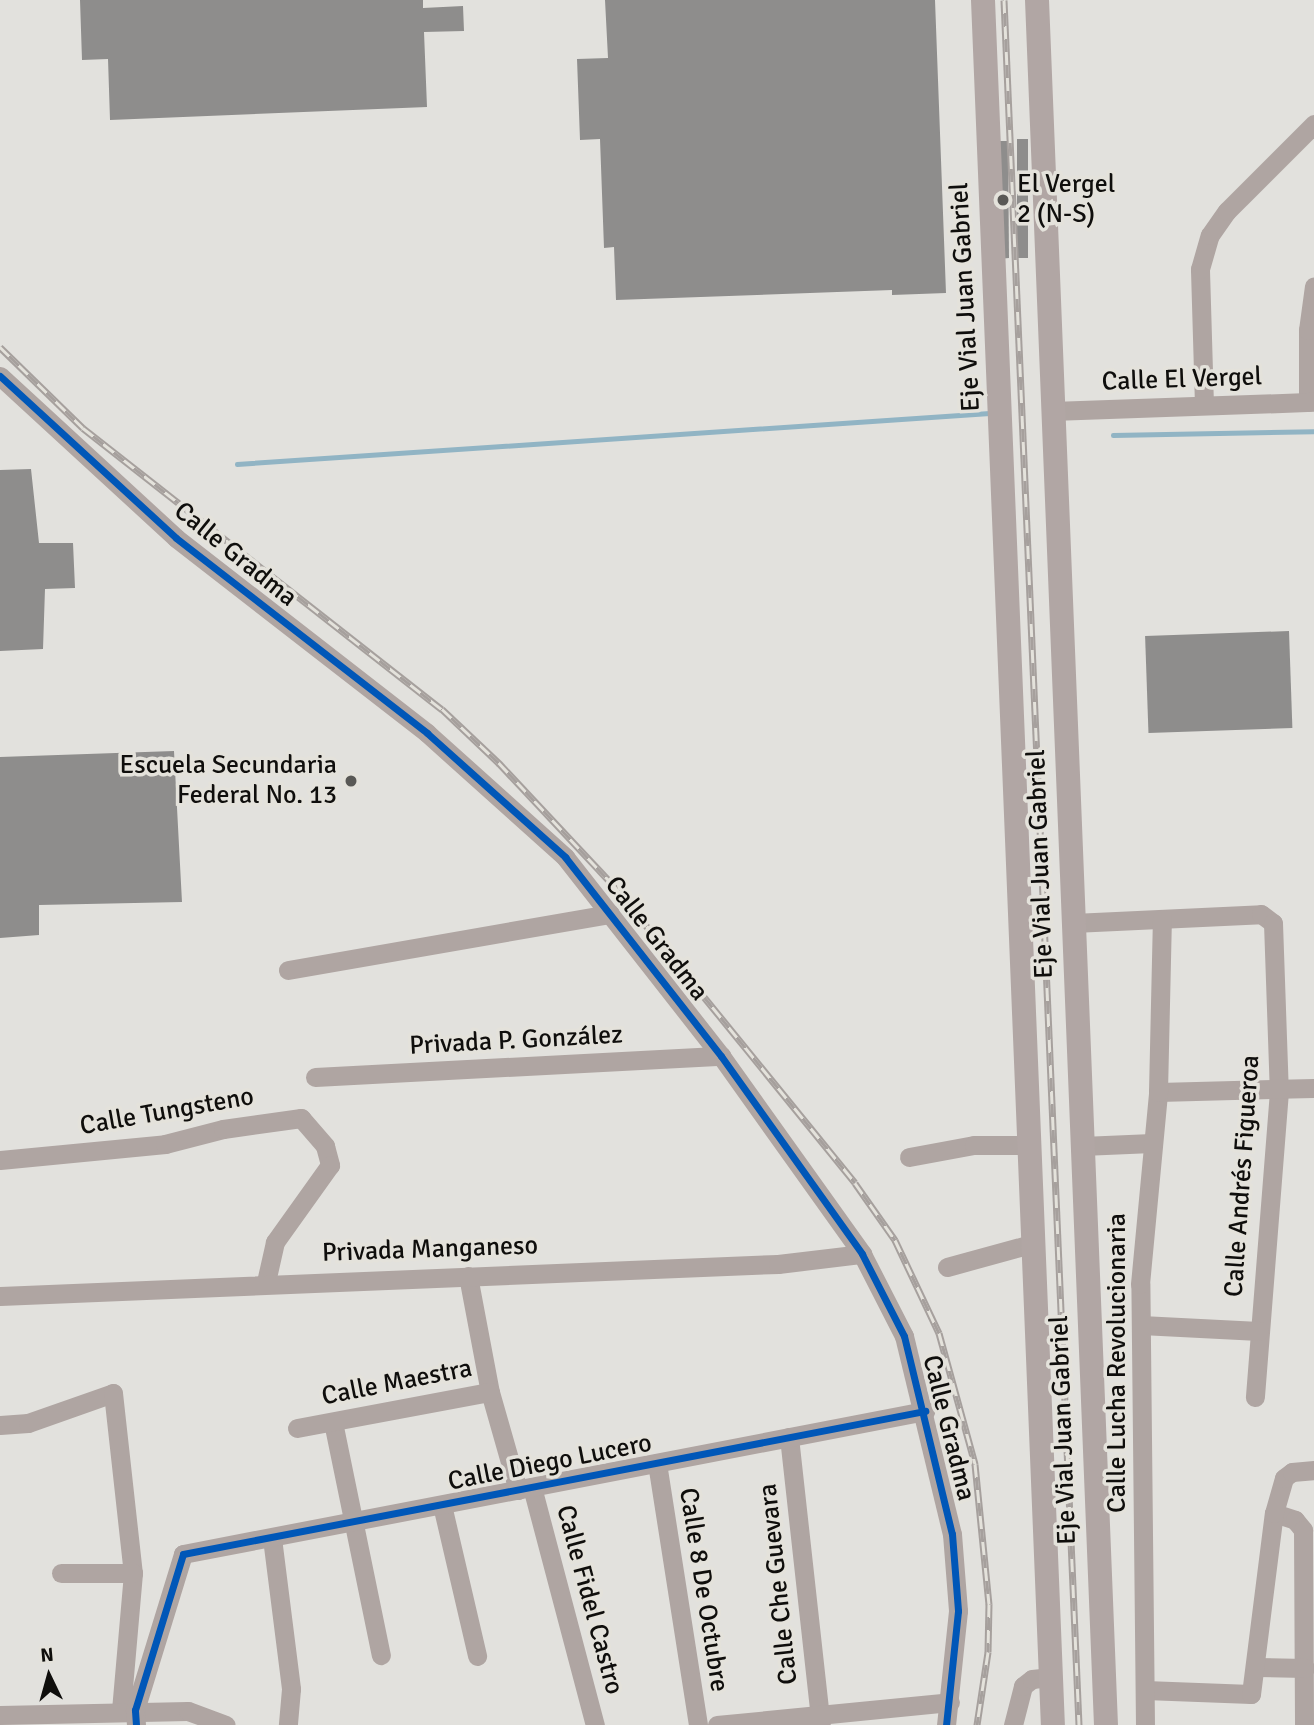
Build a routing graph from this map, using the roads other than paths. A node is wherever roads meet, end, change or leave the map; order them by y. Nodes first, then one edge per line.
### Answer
1 (983, 0) edge
2 (1037, 0) edge
3 (1314, 124) edge
4 (1314, 286) edge
5 (0, 376) edge
6 (1311, 402) edge
7 (1205, 405) junction
8 (1052, 411) junction
9 (610, 914) junction
10 (1162, 919) junction
11 (1073, 923) junction
12 (288, 970) dead end
13 (721, 1056) junction
14 (315, 1077) dead end
15 (1314, 1088) edge
16 (1279, 1091) junction
17 (1158, 1092) junction
18 (1152, 1143) junction
19 (1031, 1144) junction
20 (1082, 1146) junction
21 (909, 1157) dead end
22 (0, 1160) edge
23 (1035, 1243) junction
24 (862, 1254) junction
25 (947, 1267) dead end
26 (468, 1276) junction
27 (266, 1282) junction
28 (0, 1296) edge
29 (1141, 1325) junction
30 (1259, 1331) junction
31 (489, 1392) junction
32 (1255, 1397) dead end
33 (925, 1411) junction
34 (333, 1422) junction
35 (0, 1425) edge
36 (297, 1428) dead end
37 (789, 1437) junction
38 (657, 1463) junction
39 (1314, 1470) edge
40 (525, 1489) junction
41 (442, 1505) junction
42 (1274, 1513) junction
43 (355, 1522) junction
44 (272, 1538) junction
45 (61, 1573) dead end
46 (133, 1573) junction
47 (381, 1655) dead end
48 (477, 1656) dead end
49 (1256, 1667) junction
50 (1305, 1668) junction
51 (1051, 1677) junction
52 (1145, 1690) junction
53 (950, 1702) junction
54 (0, 1715) edge
55 (131, 1715) edge
56 (820, 1718) edge
57 (226, 1725) edge
58 (288, 1725) edge
59 (595, 1725) edge
60 (698, 1725) edge
61 (717, 1725) edge
62 (946, 1725) edge
63 (1013, 1725) edge
64 (1053, 1725) edge
65 (1106, 1725) edge
66 (1145, 1725) edge
67 (1304, 1725) edge

1 - 19 main road, Eje Vial Juan Gabriel
2 - 8 main road, Eje Vial Juan Gabriel
3 - 7 street
4 - 6 street
5 - 9 street, Calle Gradma
6 - 7 street, Calle El Vergel
7 - 8 street, Calle El Vergel
8 - 11 main road, Eje Vial Juan Gabriel
9 - 12 street
9 - 13 street, Calle Gradma
10 - 11 street
10 - 16 street, Calle Andrés Figueroa
10 - 17 street, Calle Lucha Revolucionaria
11 - 20 main road, Eje Vial Juan Gabriel
13 - 14 street, Privada P. González
13 - 24 street, Calle Gradma
15 - 16 street
16 - 17 street
16 - 30 street, Calle Andrés Figueroa
17 - 18 street, Calle Lucha Revolucionaria
18 - 20 street
18 - 29 street, Calle Lucha Revolucionaria
19 - 21 street
19 - 23 main road, Eje Vial Juan Gabriel
20 - 65 main road, Eje Vial Juan Gabriel
22 - 27 street, Calle Tungsteno
23 - 25 street
23 - 51 main road, Eje Vial Juan Gabriel
24 - 26 street, Privada Manganeso
24 - 33 street, Calle Gradma
26 - 27 street, Privada Manganeso
26 - 31 street
27 - 28 street, Privada Manganeso
29 - 30 street
29 - 52 street, Calle Lucha Revolucionaria
30 - 32 street, Calle Andrés Figueroa
31 - 34 street, Calle Maestra
31 - 40 street, Calle Maestra
33 - 37 street, Calle Diego Lucero
33 - 53 street, Calle Gradma
34 - 36 street, Calle Maestra
34 - 43 street
35 - 46 street
37 - 38 street, Calle Diego Lucero
37 - 56 street, Calle Che Guevara
38 - 40 street, Calle Diego Lucero
38 - 60 street, Calle 8 De Octubre
39 - 42 street
40 - 41 street, Calle Diego Lucero
40 - 59 street, Calle Fidel Castro
41 - 43 street, Calle Diego Lucero
41 - 48 street
42 - 49 street
42 - 50 street
43 - 44 street, Calle Diego Lucero
43 - 47 street
44 - 55 street, Calle Diego Lucero
44 - 58 street
45 - 46 street
46 - 55 street
49 - 50 street
49 - 52 street
50 - 67 street
51 - 63 street
51 - 64 main road, Eje Vial Juan Gabriel
52 - 66 street, Calle Lucha Revolucionaria
53 - 56 street
53 - 62 street, Calle Gradma
54 - 55 street
55 - 57 street
56 - 61 street

